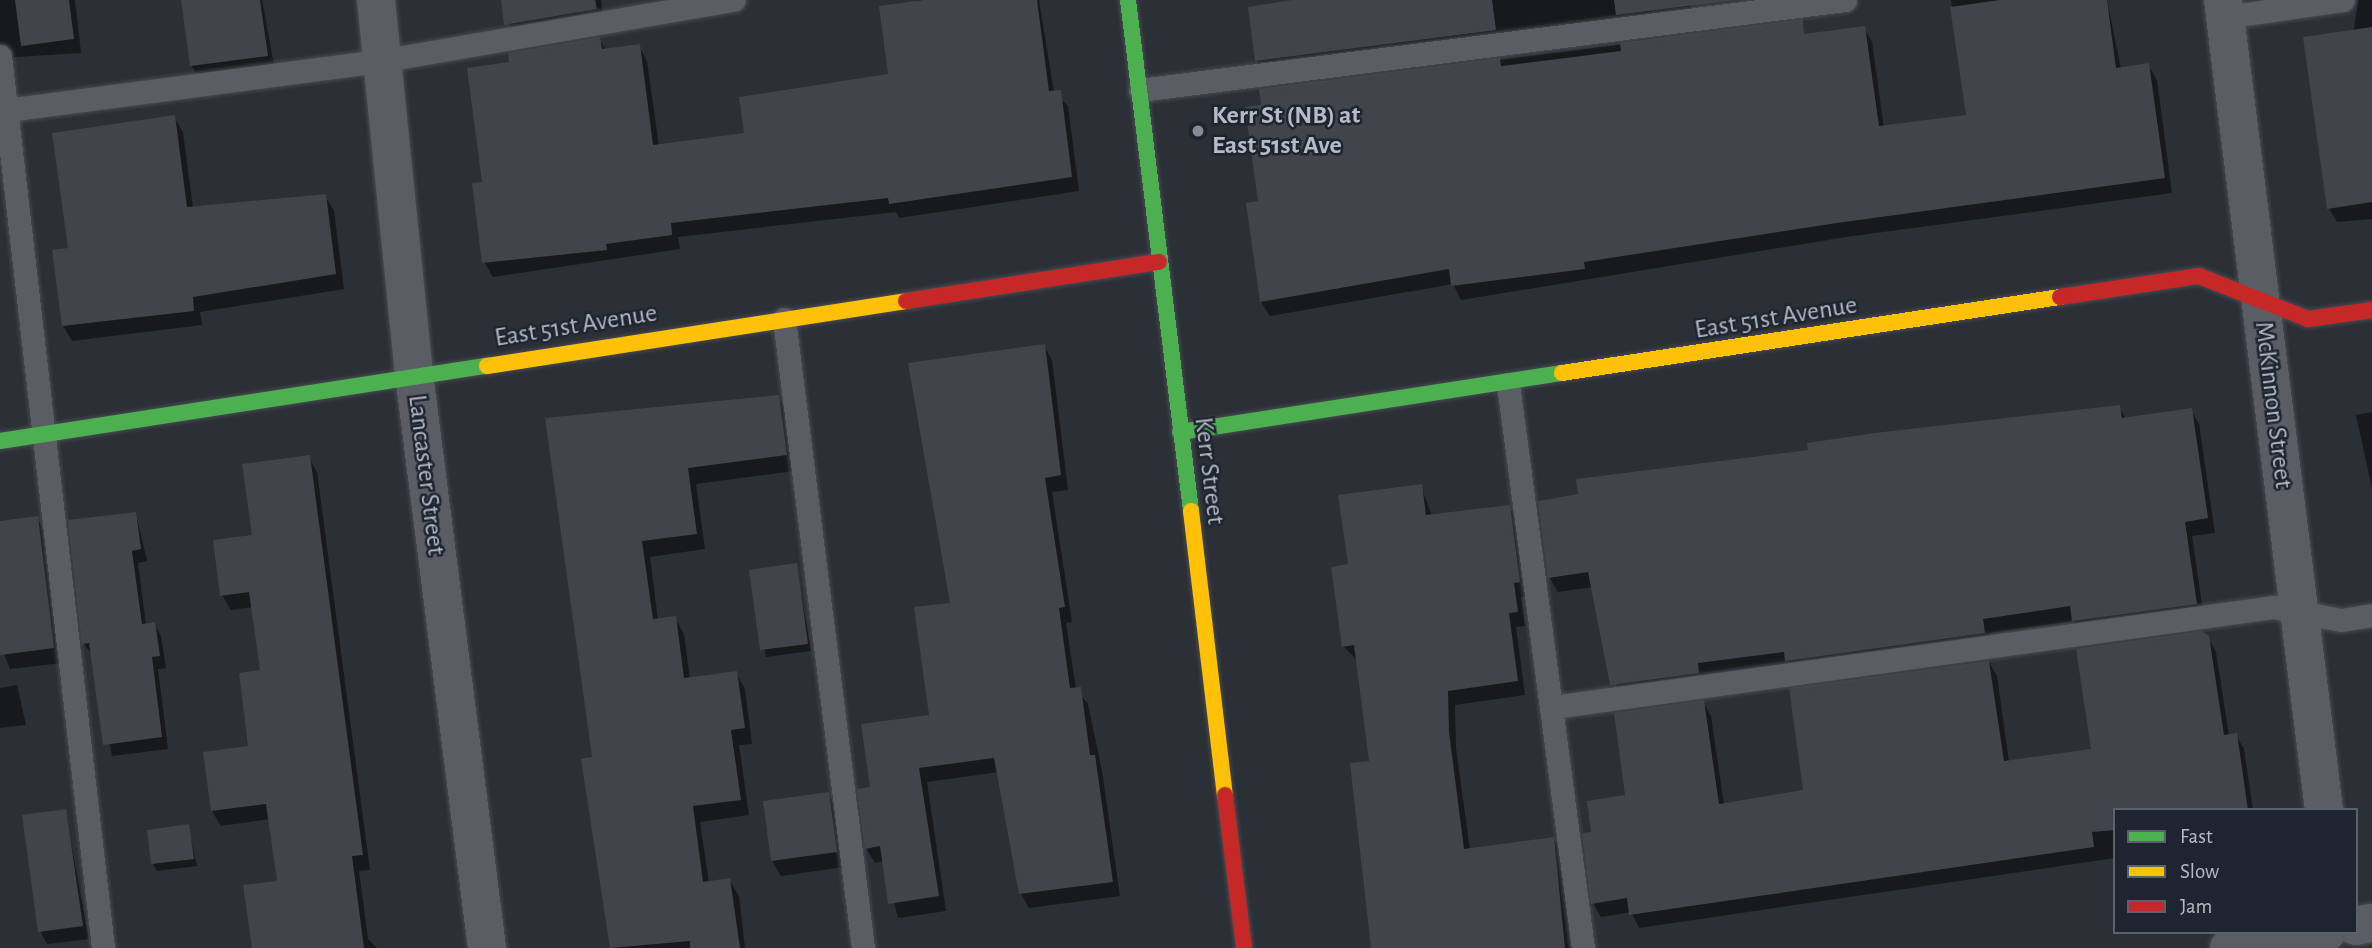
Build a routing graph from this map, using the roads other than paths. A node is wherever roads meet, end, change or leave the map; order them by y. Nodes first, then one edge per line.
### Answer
1 (376, 0) edge
2 (734, 0) edge
3 (1128, 0) edge
4 (1845, 0) edge
5 (2343, 0) edge
6 (2224, 8) edge
7 (0, 56) edge
8 (385, 60) junction
9 (1140, 90) junction
10 (7, 110) junction
11 (1159, 262) junction
12 (2260, 300) junction
13 (2372, 310) edge
14 (785, 319) junction
15 (414, 374) junction
16 (1508, 384) junction
17 (1180, 432) junction
18 (40, 434) junction
19 (0, 440) edge
20 (2299, 614) junction
21 (2372, 615) edge
22 (1553, 707) junction
23 (2324, 808) edge
24 (2315, 934) edge
25 (103, 948) edge
26 (486, 948) edge
27 (863, 948) edge
28 (1244, 948) edge
29 (1583, 948) edge
30 (2229, 948) edge

1 - 8 street, Lancaster Street
2 - 8 lane
3 - 9 street, Kerr Street
4 - 9 lane
5 - 6 lane
6 - 12 street, McKinnon Street
7 - 10 lane
8 - 10 lane
8 - 15 street, Lancaster Street
9 - 11 street, Kerr Street
10 - 18 lane
11 - 14 street, East 51st Avenue
11 - 17 street, Kerr Street
12 - 13 street, East 51st Avenue
12 - 16 street, East 51st Avenue
12 - 20 street, McKinnon Street
14 - 15 street, East 51st Avenue
14 - 27 lane
15 - 18 street, East 51st Avenue
15 - 26 street, Lancaster Street
16 - 17 street, East 51st Avenue
16 - 22 lane
17 - 28 street, Kerr Street
18 - 19 street, East 51st Avenue
18 - 25 lane
20 - 21 lane
20 - 22 lane
20 - 23 street, McKinnon Street
22 - 29 lane
24 - 30 street

